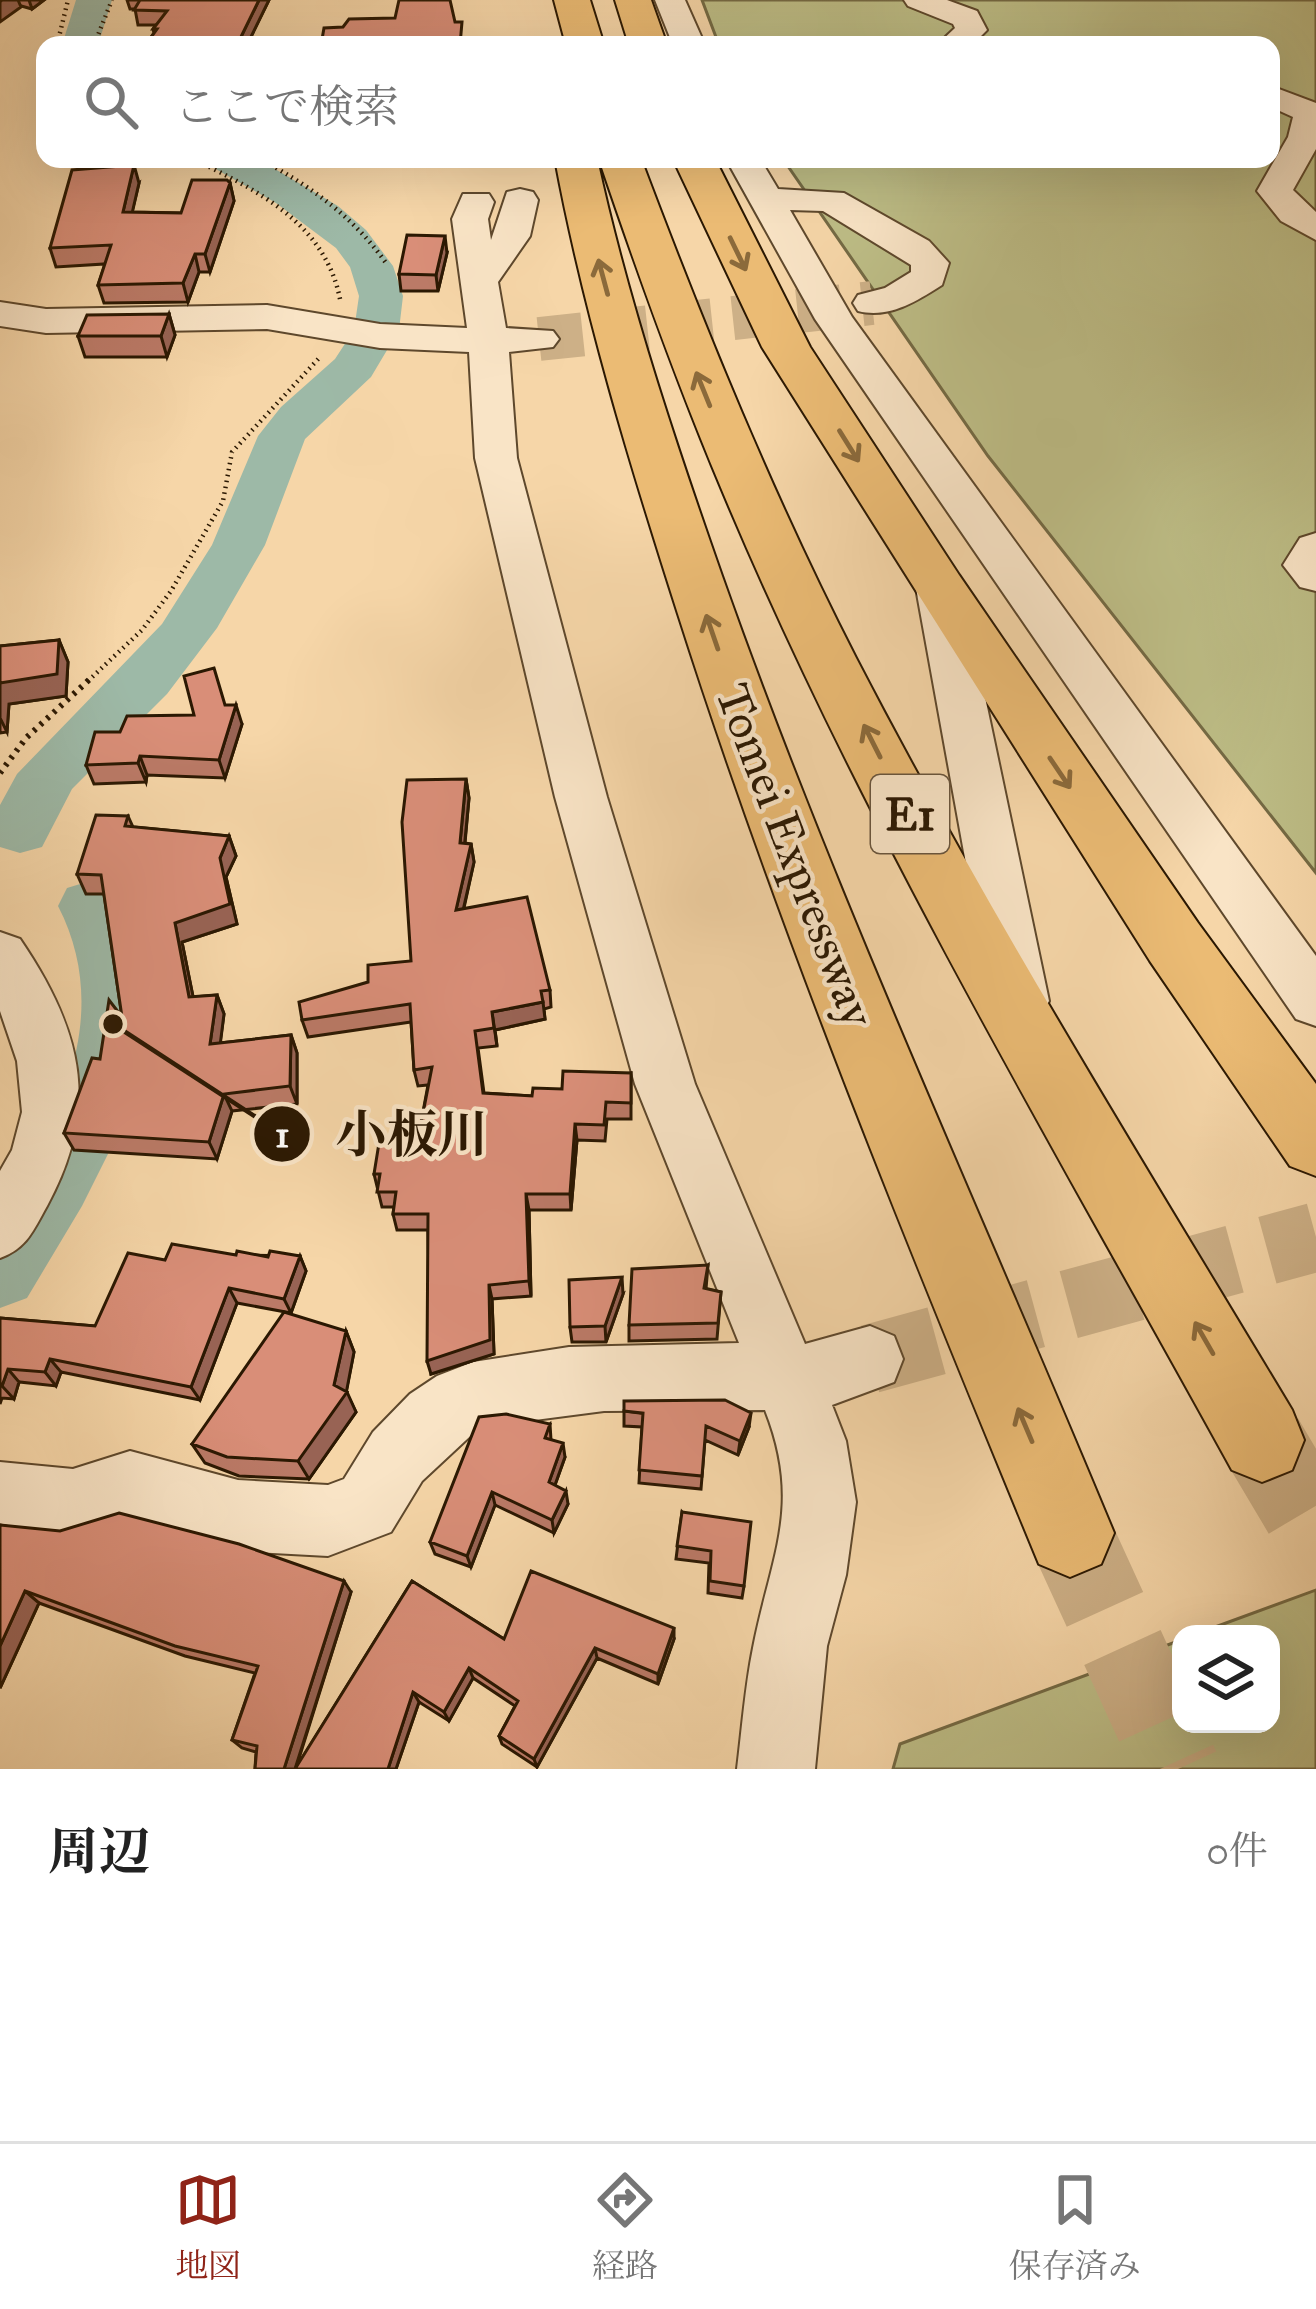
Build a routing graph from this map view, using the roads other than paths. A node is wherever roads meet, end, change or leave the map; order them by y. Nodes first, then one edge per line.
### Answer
1 (548, 0) edge
2 (572, 0) edge
3 (633, 0) edge
4 (670, 0) edge
5 (919, 0) edge
6 (554, 36) edge
7 (582, 36) edge
8 (645, 36) edge
9 (684, 36) edge
10 (964, 36) edge
11 (1280, 99) edge
12 (578, 168) edge
13 (623, 168) edge
14 (698, 168) edge
15 (754, 179) edge
16 (520, 200) dead end
17 (476, 202) dead end
18 (1316, 229) edge
19 (476, 283) junction
20 (872, 303) tunnel mouth
21 (0, 314) edge
22 (513, 340) junction
23 (1316, 548) edge
24 (1316, 576) edge
25 (939, 588) junction
26 (0, 955) edge
27 (1316, 1002) edge
28 (1024, 1021) junction
29 (1316, 1143) edge
30 (0, 1229) edge
31 (870, 1359) tunnel mouth
32 (786, 1381) junction
33 (1262, 1440) tunnel mouth
34 (0, 1497) edge
35 (1070, 1533) tunnel mouth
36 (776, 1769) edge

1 - 6 highway
2 - 7 highway
3 - 8 highway
4 - 9 street
5 - 10 street
11 - 18 street
35 -> 12 highway, Tomei Expressway
28 -> 13 highway, Tomei Expressway / E1
14 -> 25 highway
15 - 20 street
15 - 27 street
16 - 19 street
17 - 19 street
19 - 22 street
21 - 22 street
22 - 32 street
23 - 24 street
25 - 28 street
25 -> 29 highway
26 - 30 street
33 -> 28 highway, Tomei Expressway / E1
31 - 32 street
32 - 34 street
32 - 36 street

